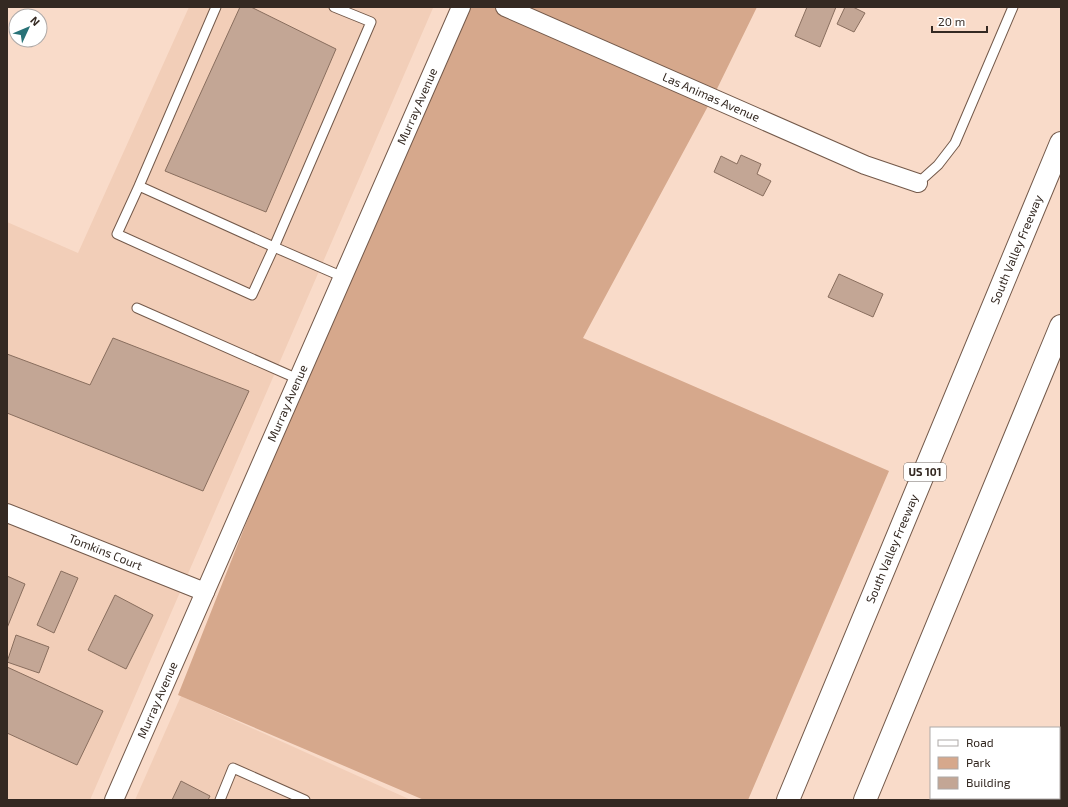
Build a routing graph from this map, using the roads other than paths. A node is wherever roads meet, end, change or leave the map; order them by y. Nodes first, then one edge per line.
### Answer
1 (216, 7) edge
2 (334, 7) edge
3 (461, 7) edge
4 (505, 7) edge
5 (1013, 7) edge
6 (1061, 143) edge
7 (918, 183) joint
8 (139, 186) junction
9 (274, 247) junction
10 (343, 277) junction
11 (137, 308) dead end
12 (1061, 326) edge
13 (298, 379) junction
14 (7, 513) edge
15 (205, 592) junction
16 (114, 800) edge
17 (220, 800) edge
18 (305, 800) edge
19 (788, 800) edge
20 (865, 800) edge

1 - 8 lane
2 - 9 lane
3 - 10 street, Murray Avenue
4 - 7 street, Las Animas Avenue
5 - 7 lane
6 - 19 highway, South Valley Freeway / US 101
8 - 9 lane
8 - 9 lane
9 - 10 lane
10 - 13 street, Murray Avenue
11 - 13 lane
12 - 20 highway
13 - 15 street, Murray Avenue
14 - 15 street, Tomkins Court
15 - 16 street, Murray Avenue
17 - 18 lane

